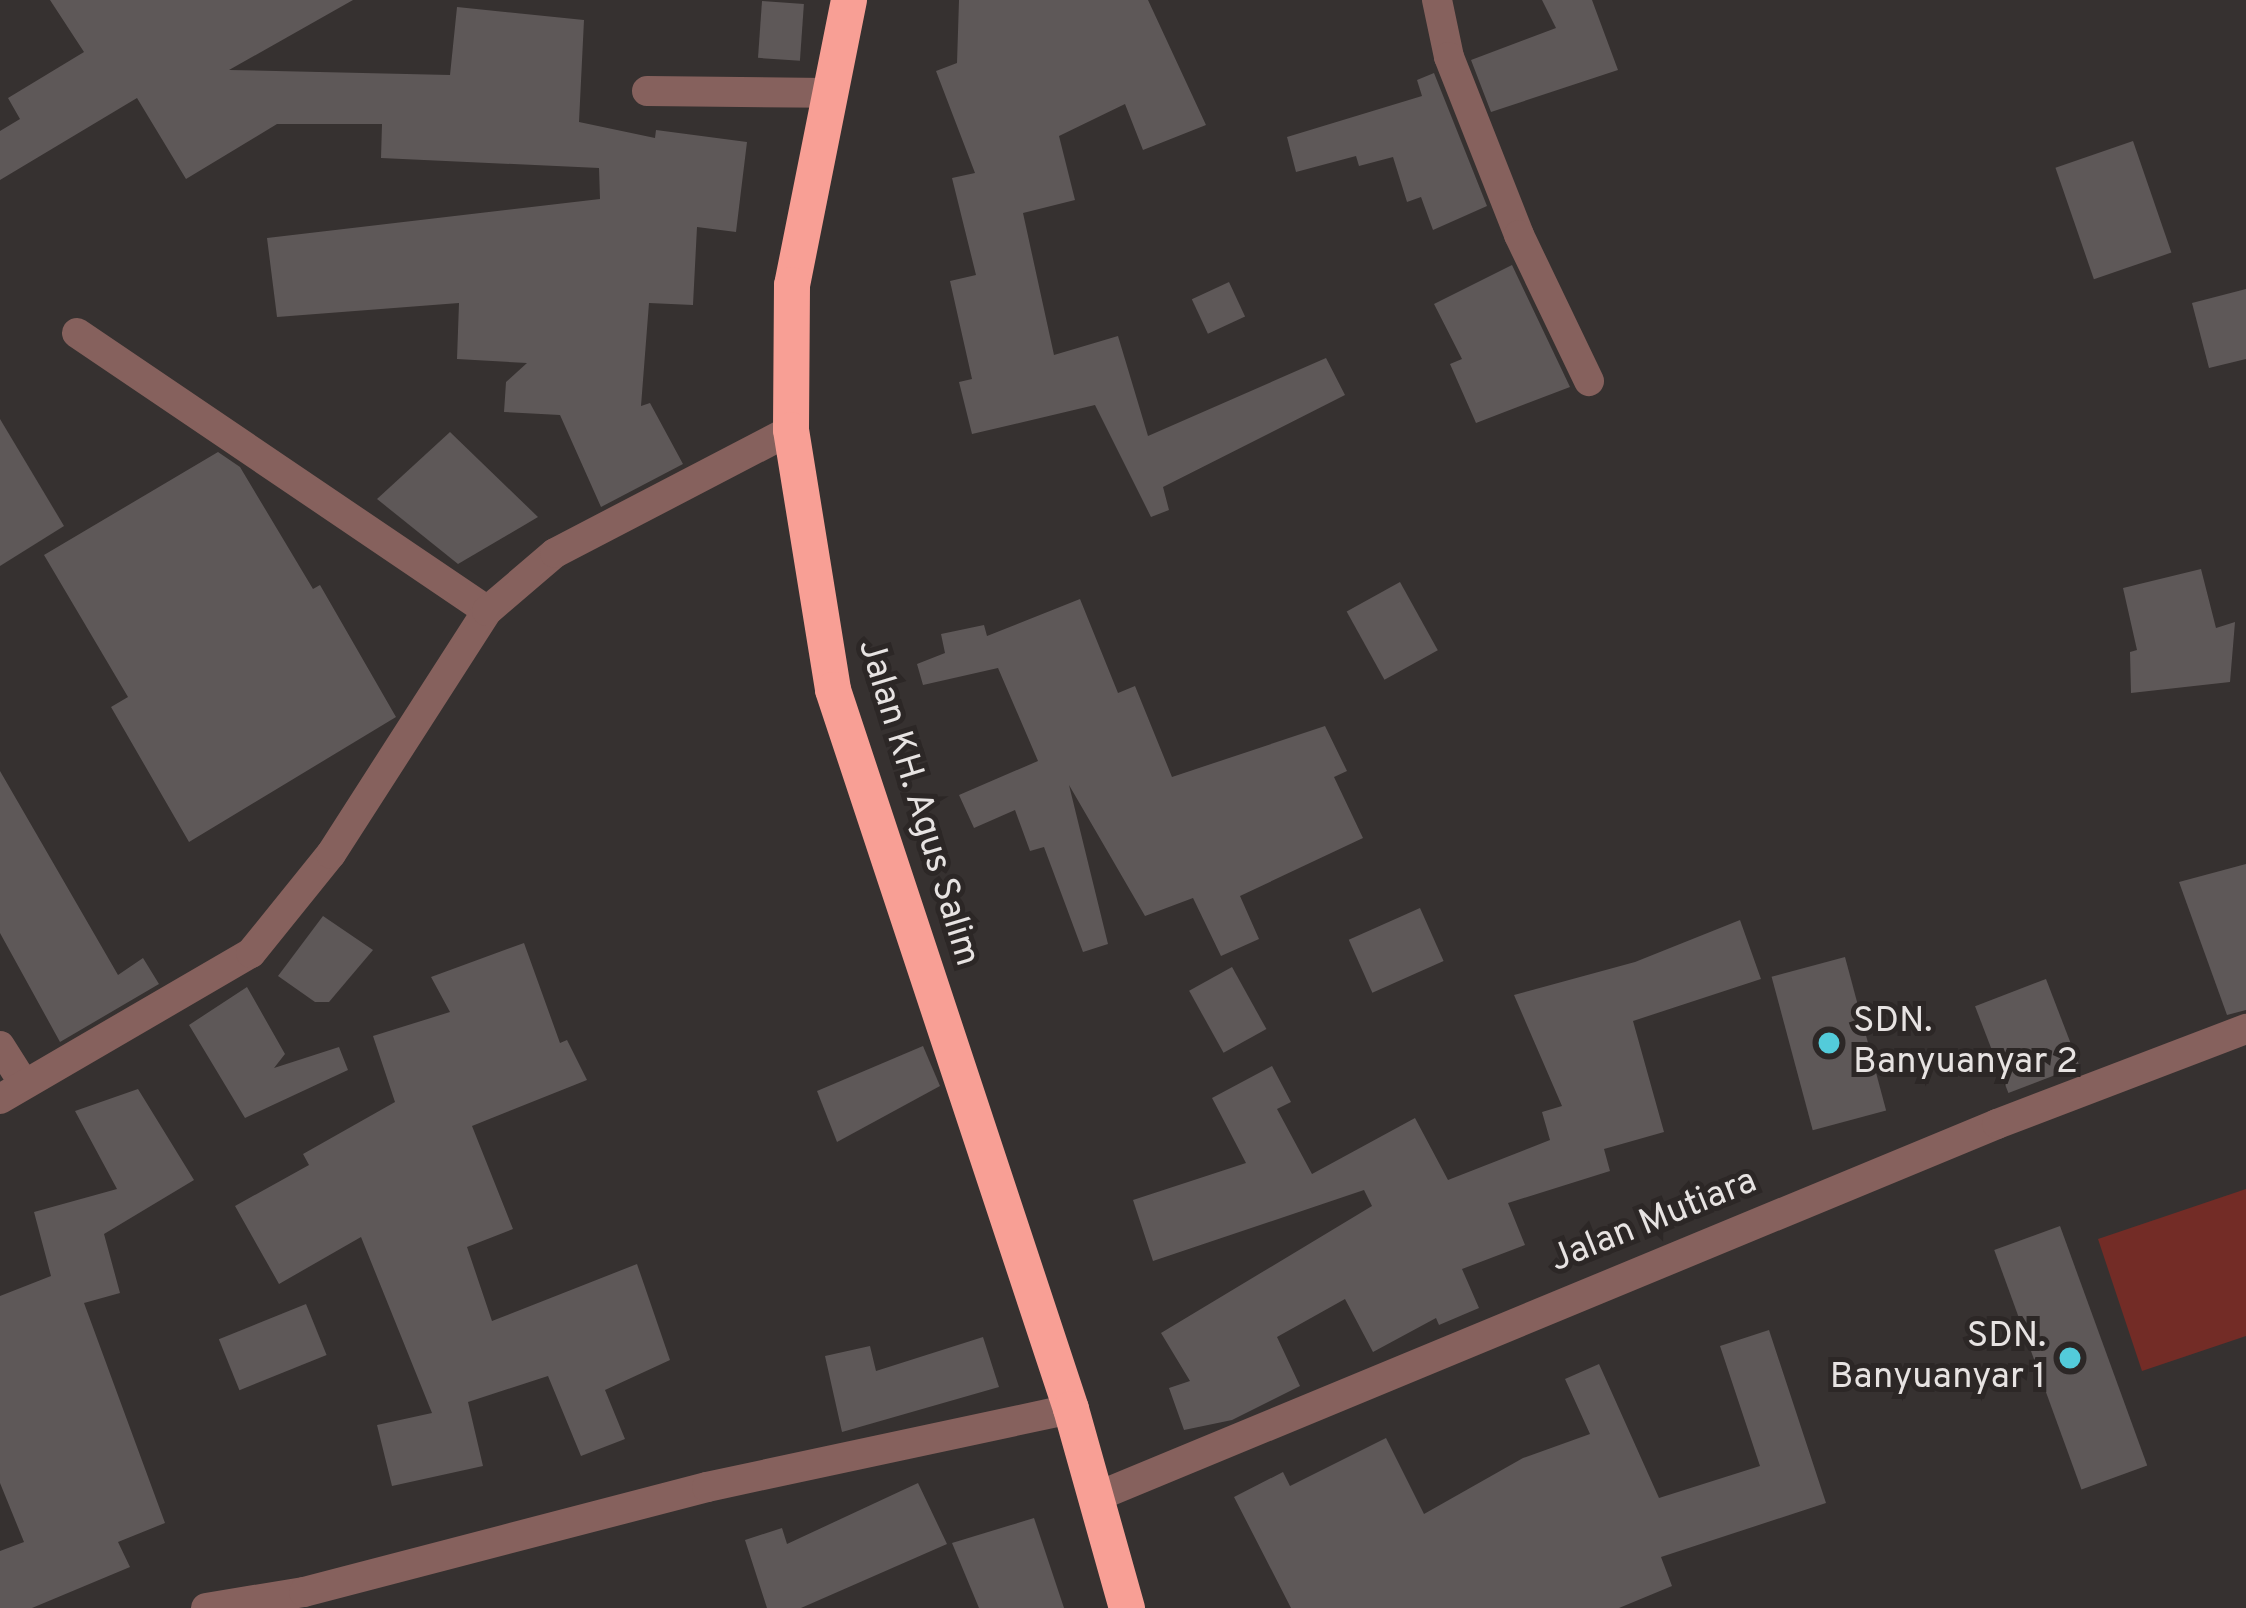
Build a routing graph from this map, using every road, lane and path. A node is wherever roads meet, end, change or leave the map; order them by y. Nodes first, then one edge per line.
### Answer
1 (849, 0) edge
2 (1437, 0) edge
3 (647, 91) dead end
4 (826, 93) junction
5 (77, 333) dead end
6 (1588, 381) dead end
7 (790, 430) junction
8 (487, 611) junction
9 (2246, 1029) edge
10 (0, 1046) edge
11 (12, 1091) edge
12 (1071, 1409) junction
13 (1096, 1497) junction
14 (206, 1608) edge
15 (1127, 1608) edge

1 - 4 highway, Jalan KH. Agus Salim
2 - 6 street
3 - 4 street
4 - 7 highway, Jalan KH. Agus Salim
5 - 8 street
7 - 8 street
7 - 12 highway, Jalan KH. Agus Salim
8 - 11 street
9 - 13 street, Jalan Mutiara
10 - 11 street
12 - 13 highway, Jalan KH. Agus Salim
12 - 14 street
13 - 15 highway, Jalan KH. Agus Salim

